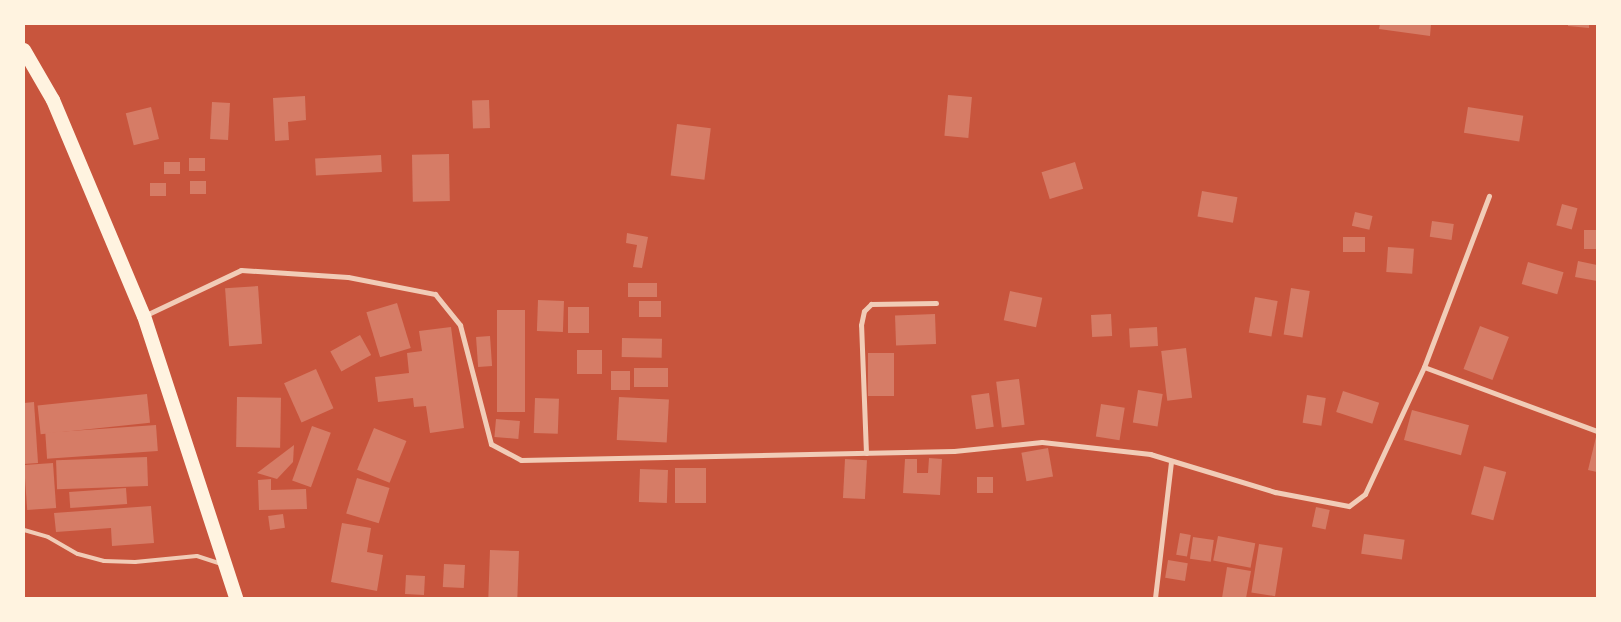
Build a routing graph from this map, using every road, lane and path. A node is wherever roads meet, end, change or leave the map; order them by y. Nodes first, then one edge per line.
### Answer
1 (24, 50) edge
2 (1489, 196) dead end
3 (936, 303) dead end
4 (144, 316) junction
5 (1424, 367) junction
6 (1597, 431) edge
7 (866, 453) junction
8 (1171, 462) junction
9 (24, 530) edge
10 (223, 565) junction
11 (236, 598) edge
12 (1155, 598) edge

1 - 4 highway
2 - 5 street
3 - 7 street
4 - 7 street
4 - 10 highway
5 - 6 street
5 - 8 street
7 - 8 street
8 - 12 street
9 - 10 lane
10 - 11 highway

